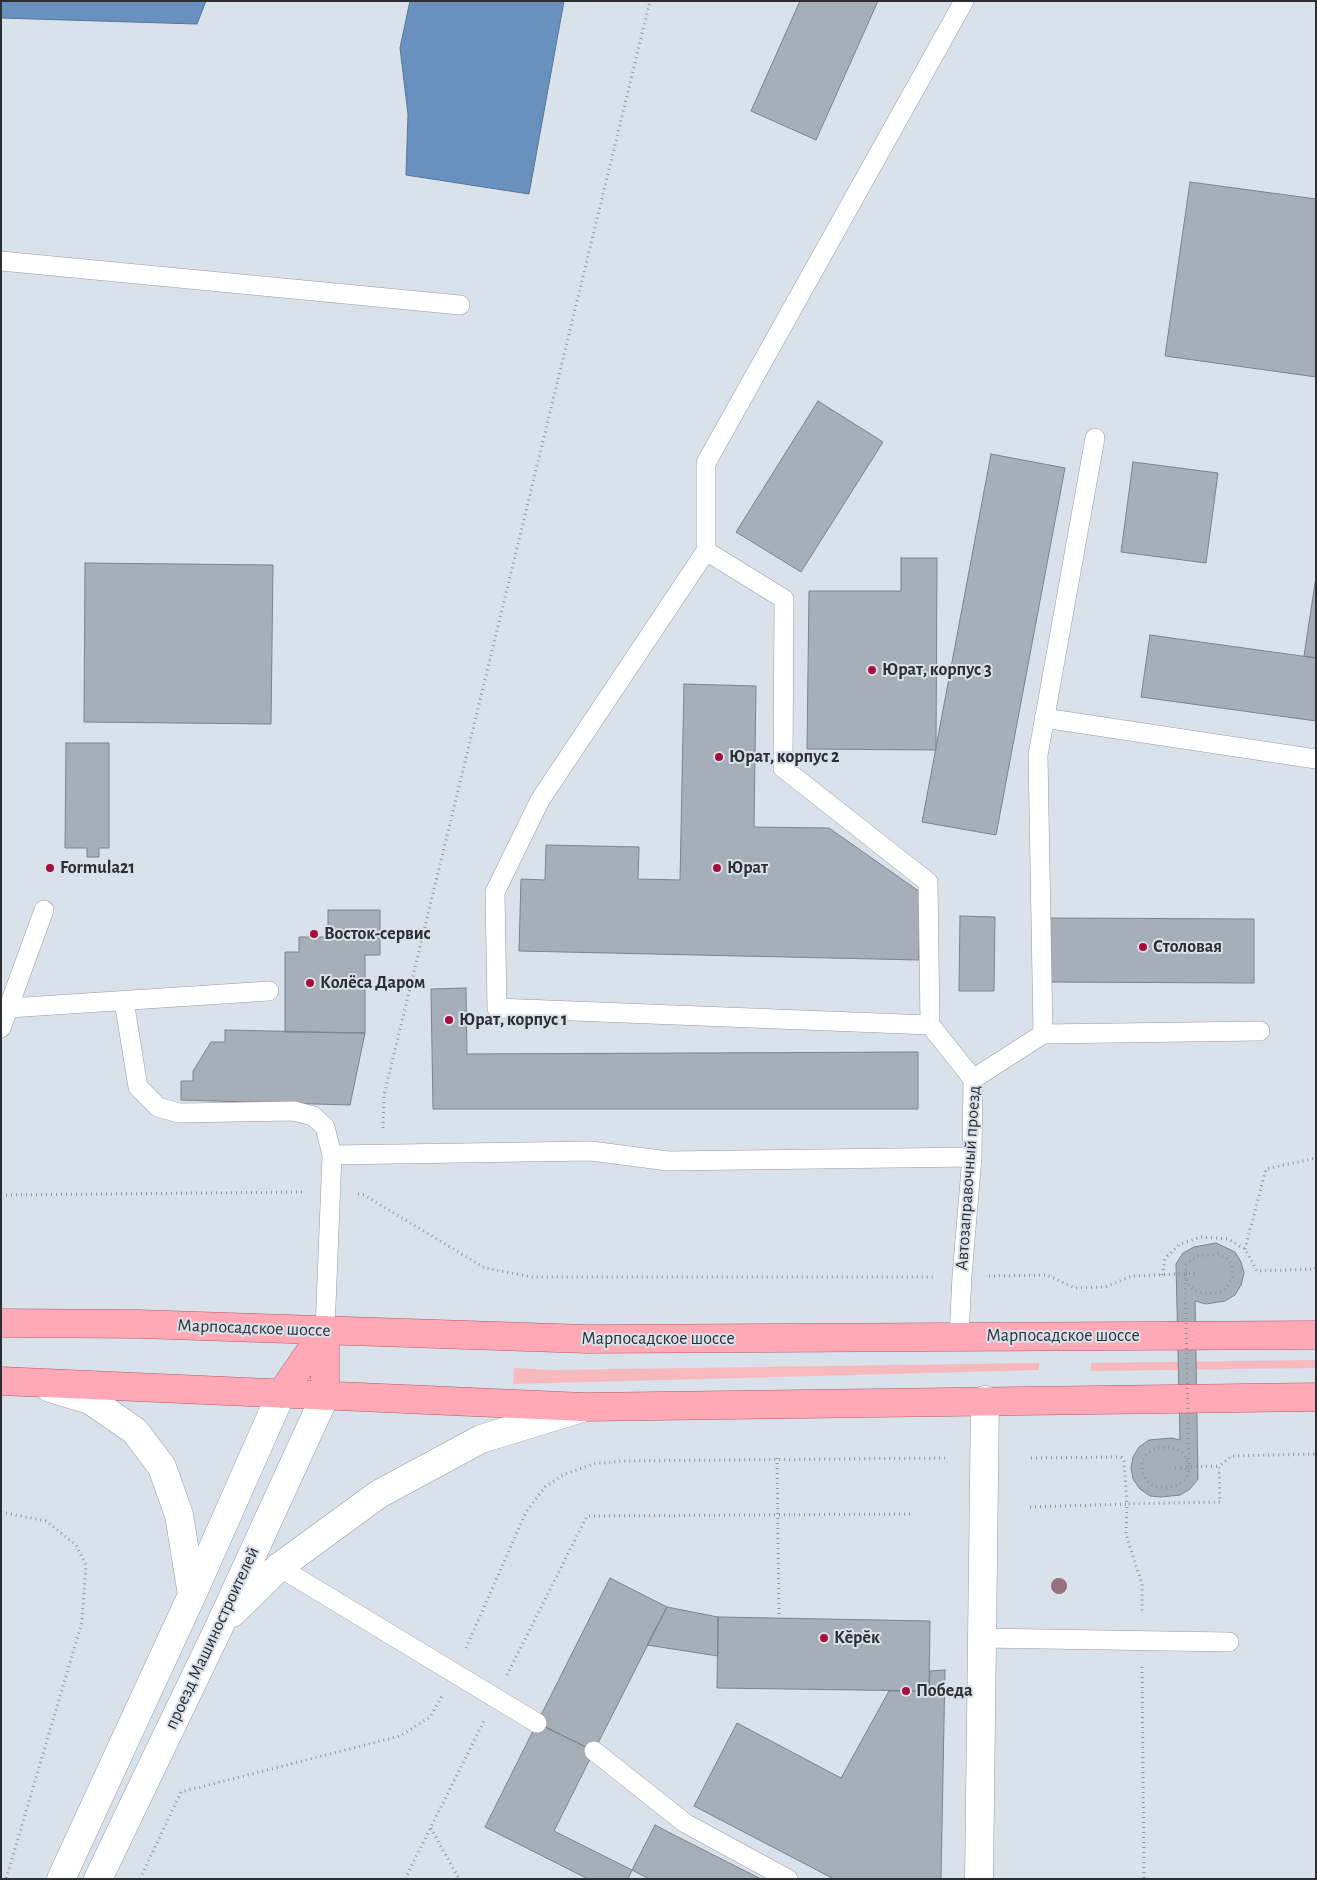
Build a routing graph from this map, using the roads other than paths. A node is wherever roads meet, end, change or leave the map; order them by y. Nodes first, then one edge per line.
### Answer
1 (964, 1) edge
2 (1, 261) edge
3 (460, 305) dead end
4 (1095, 438) dead end
5 (706, 551) junction
6 (1044, 718) junction
7 (1316, 759) edge
8 (44, 910) dead end
9 (269, 991) dead end
10 (124, 1001) junction
11 (9, 1008) junction
12 (930, 1025) junction
13 (1, 1028) edge
14 (1260, 1031) dead end
15 (1043, 1034) junction
16 (973, 1079) junction
17 (332, 1154) junction
18 (972, 1157) junction
19 (1, 1323) edge
20 (325, 1330) junction
21 (1316, 1335) edge
22 (959, 1337) junction
23 (14, 1382) edge
24 (281, 1394) junction
25 (325, 1396) junction
26 (1316, 1397) edge
27 (985, 1400) junction
28 (584, 1407) junction
29 (279, 1567) junction
30 (192, 1595) junction
31 (220, 1625) junction
32 (982, 1638) junction
33 (1229, 1642) dead end
34 (537, 1723) dead end
35 (594, 1751) dead end
36 (62, 1879) edge
37 (98, 1879) edge
38 (788, 1879) edge
39 (978, 1879) edge

1 - 5 lane
2 - 3 lane
4 - 6 lane
5 - 12 lane
5 - 12 lane
6 - 7 lane
6 - 15 lane
8 - 11 lane
9 - 10 lane
10 - 11 lane
10 - 17 lane
11 - 13 lane
12 - 16 lane
14 - 15 lane
15 - 16 lane, Автозаправочный проезд
16 - 18 lane, Автозаправочный проезд
17 - 18 lane
17 - 20 lane
18 - 22 lane, Автозаправочный проезд
19 - 20 main road, Марпосадское шоссе
20 - 22 main road, Марпосадское шоссе
20 - 24 main road
20 - 25 main road
21 - 22 main road, Марпосадское шоссе
23 - 24 main road
23 - 30 main road
24 - 25 main road
24 - 30 main road, проезд Машиностроителей
25 - 28 main road
25 - 31 main road, проезд Машиностроителей
26 - 27 main road
27 - 28 main road
27 - 32 main road
28 - 29 main road
29 - 31 main road
29 - 34 lane
30 - 36 main road, проезд Машиностроителей
31 - 37 main road, проезд Машиностроителей
32 - 33 lane
32 - 39 main road
35 - 38 lane

